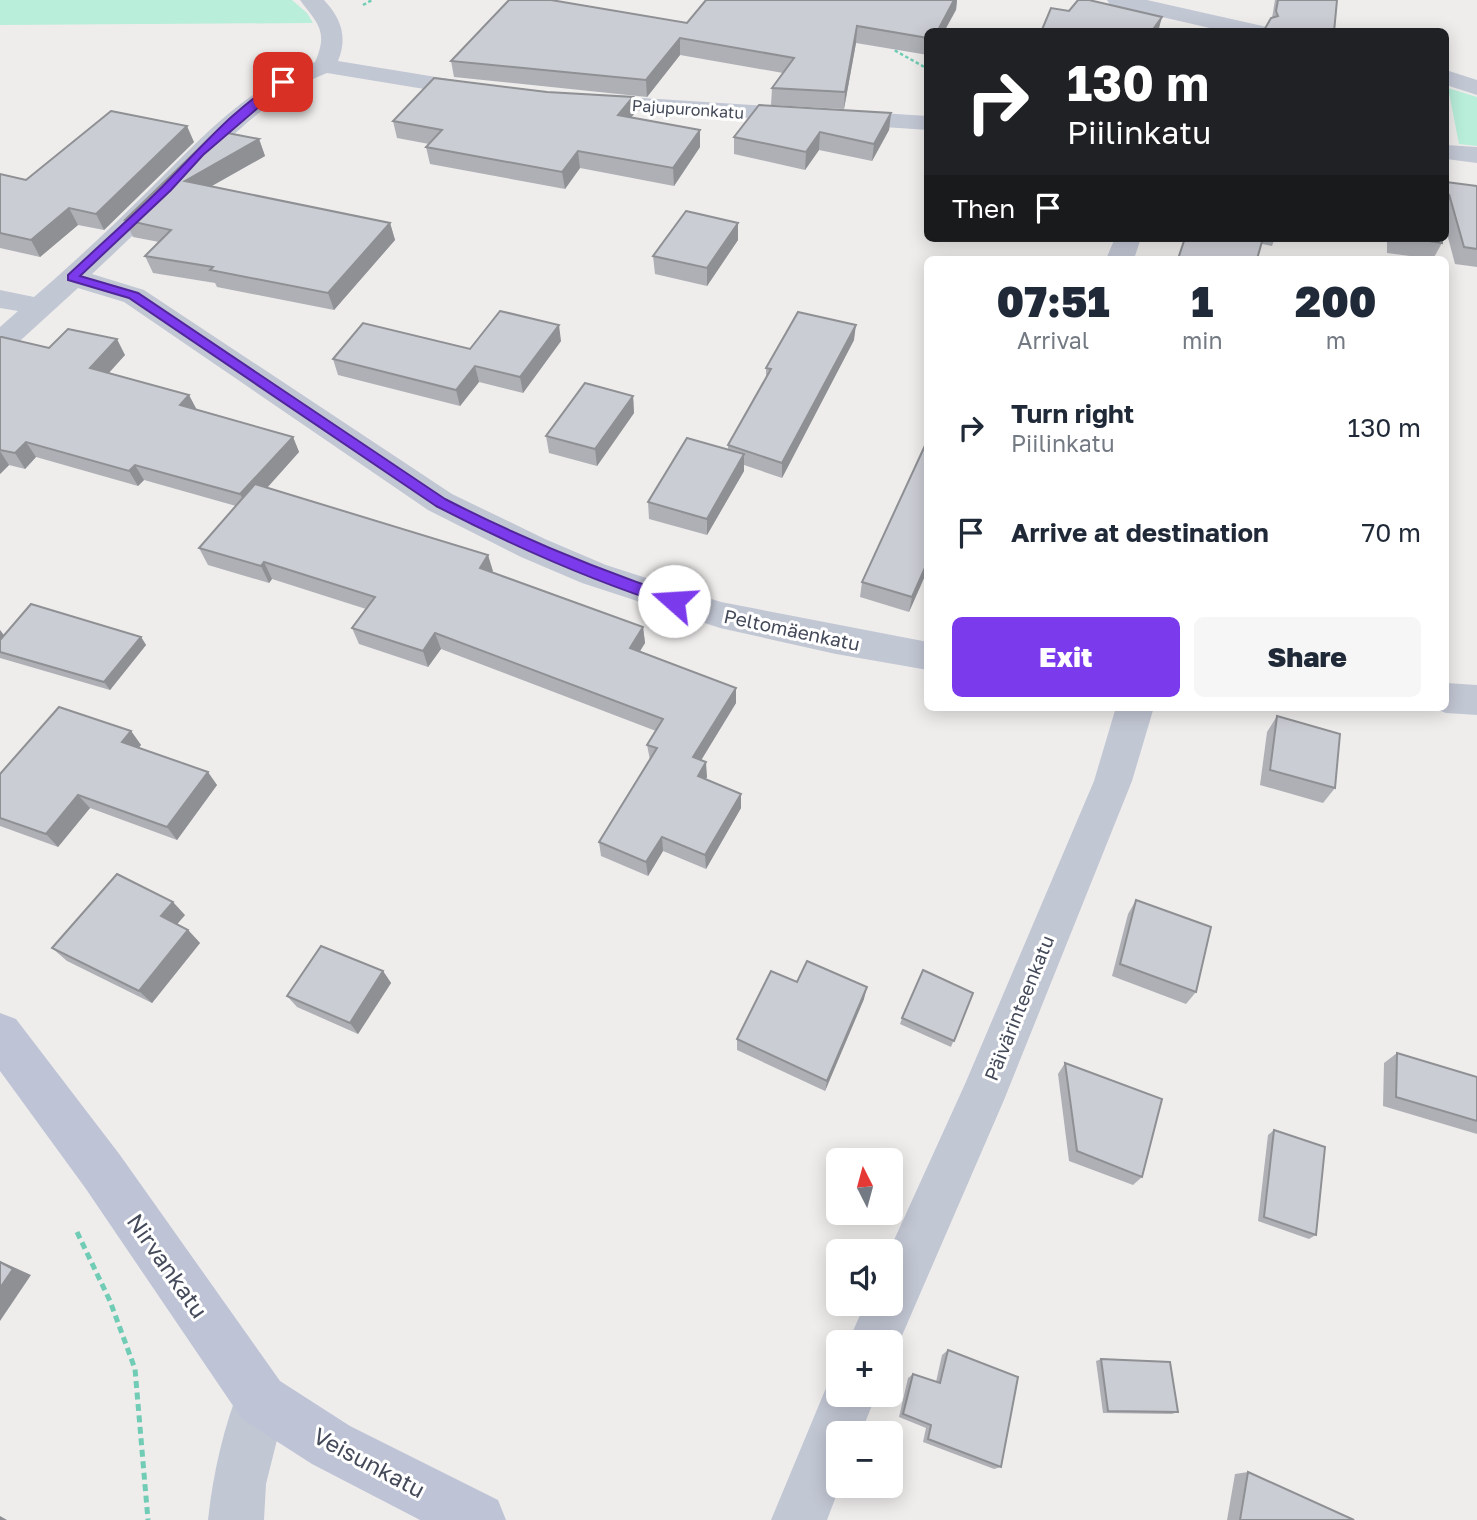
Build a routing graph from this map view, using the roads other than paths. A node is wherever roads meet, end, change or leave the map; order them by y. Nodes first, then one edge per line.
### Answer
1 (311, 0) edge
2 (1118, 0) edge
3 (1199, 9) edge
4 (1249, 28) edge
5 (325, 66) junction
6 (1449, 79) edge
7 (1477, 88) edge
8 (499, 94) edge
9 (553, 98) edge
10 (924, 123) edge
11 (1449, 152) edge
12 (1477, 155) edge
13 (72, 277) junction
14 (0, 299) edge
15 (40, 307) junction
16 (0, 343) edge
17 (924, 655) edge
18 (1449, 698) edge
19 (1477, 700) edge
20 (1134, 711) edge
21 (0, 1034) edge
22 (903, 1277) edge
23 (261, 1400) junction
24 (845, 1407) edge
25 (236, 1520) edge
26 (478, 1520) edge
27 (799, 1520) edge

1 - 5 street
2 - 3 street
3 - 4 street
5 - 8 street
5 - 13 street
6 - 7 street
9 - 10 street, Pajupuronkatu
11 - 12 street
13 - 15 street
13 - 17 street, Peltomäenkatu
14 - 15 street
15 - 16 street
18 - 19 street
20 - 22 street, Päivärinteenkatu
21 - 23 street, Nirvankatu
23 - 25 street
23 - 26 street, Veisunkatu
24 - 27 street

